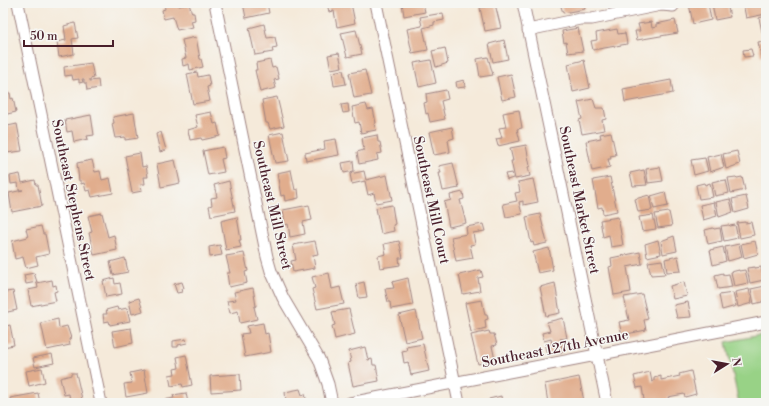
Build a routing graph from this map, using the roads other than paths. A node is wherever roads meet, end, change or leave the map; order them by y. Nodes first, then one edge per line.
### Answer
1 (18, 3) edge
2 (215, 3) edge
3 (376, 3) edge
4 (523, 3) edge
5 (673, 6) dead end
6 (528, 30) junction
7 (766, 322) edge
8 (597, 355) junction
9 (455, 383) junction
10 (101, 403) edge
11 (332, 403) edge
12 (350, 403) edge
13 (459, 403) edge
14 (608, 403) edge

1 - 10 street, Southeast Stephens Street
2 - 11 street, Southeast Mill Street
3 - 9 street, Southeast Mill Court
4 - 6 street, Southeast Market Street
5 - 6 street
6 - 8 street, Southeast Market Street
7 - 8 street, Southeast 127th Avenue
8 - 9 street, Southeast 127th Avenue
8 - 14 street, Southeast Market Street
9 - 12 street, Southeast 127th Avenue
9 - 13 street, Southeast Mill Court

